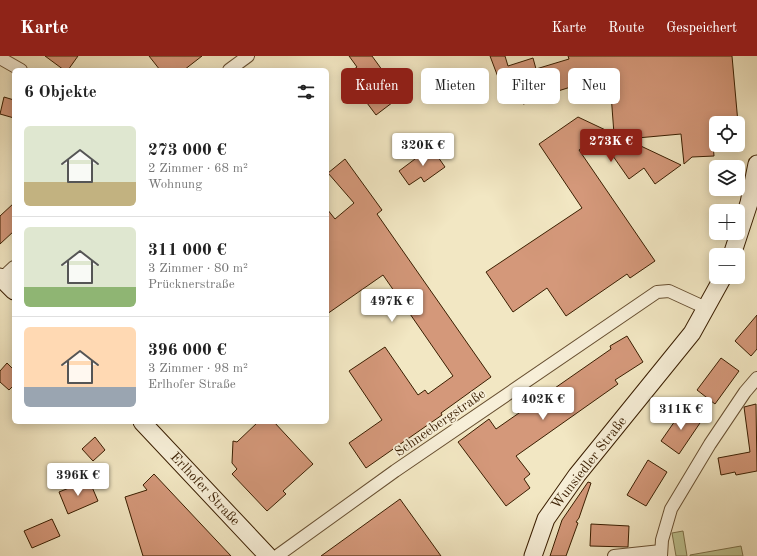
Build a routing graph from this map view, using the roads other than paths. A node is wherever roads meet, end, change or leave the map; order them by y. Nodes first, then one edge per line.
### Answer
1 (248, 56) edge
2 (0, 58) edge
3 (18, 68) edge
4 (232, 68) edge
5 (757, 164) edge
6 (734, 248) edge
7 (4, 276) edge
8 (719, 284) edge
9 (12, 288) edge
10 (706, 308) junction
11 (757, 378) edge
12 (144, 424) edge
13 (661, 554) edge
14 (268, 556) edge
15 (277, 556) edge
16 (533, 556) edge
17 (614, 556) edge

1 - 4 street
2 - 3 street
5 - 6 main road
7 - 9 main road
8 - 10 main road, Wunsiedler Straße
10 - 15 street, Schneebergstraße
10 - 16 main road, Wunsiedler Straße
11 - 13 street
12 - 14 main road, Erlhofer Straße
13 - 17 street

